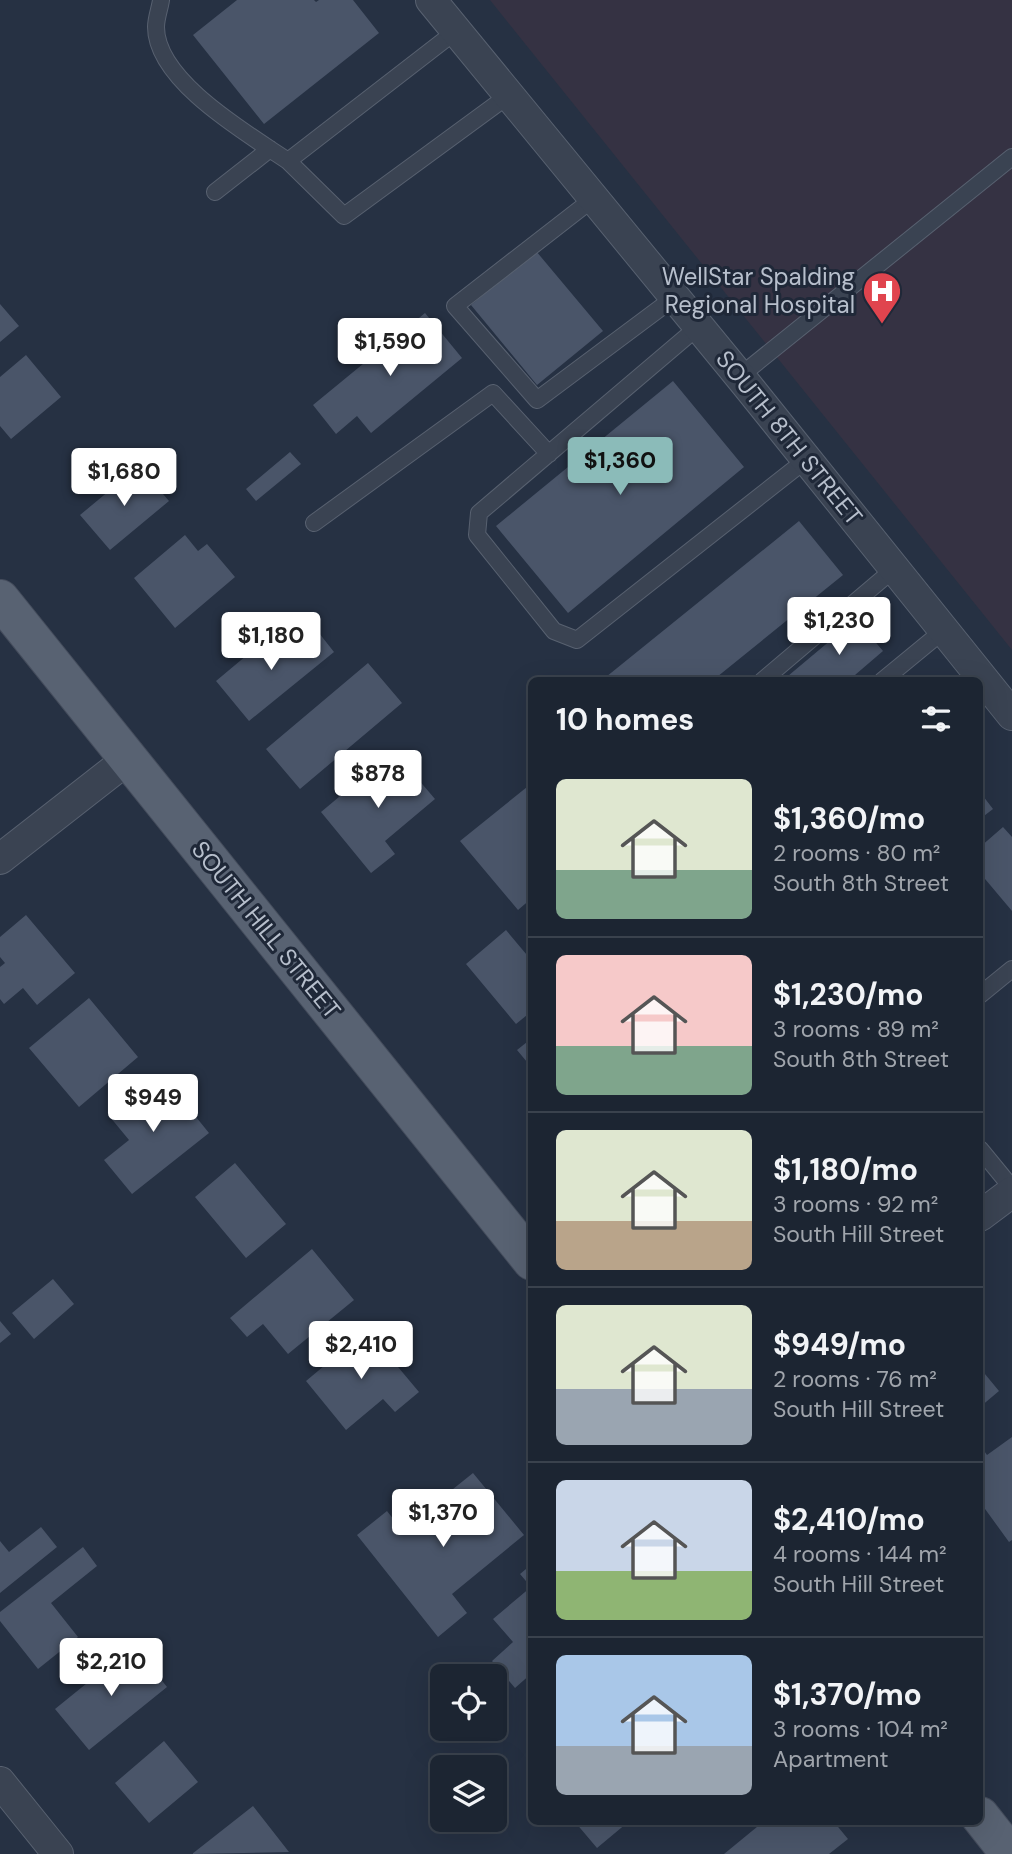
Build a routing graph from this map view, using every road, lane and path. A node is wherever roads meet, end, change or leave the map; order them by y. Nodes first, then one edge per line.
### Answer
1 (161, 0) edge
2 (431, 0) edge
3 (456, 31) junction
4 (509, 94) junction
5 (270, 149) junction
6 (1012, 157) edge
7 (288, 161) junction
8 (215, 192) dead end
9 (594, 198) junction
10 (676, 297) junction
11 (699, 326) junction
12 (740, 376) junction
13 (549, 454) junction
14 (807, 459) junction
15 (314, 523) dead end
16 (894, 569) junction
17 (0, 599) edge
18 (944, 630) junction
19 (767, 677) edge
20 (887, 677) edge
21 (976, 677) edge
22 (983, 687) edge
23 (995, 704) edge
24 (128, 759) junction
25 (0, 859) edge
26 (1012, 969) edge
27 (983, 993) edge
28 (983, 1153) edge
29 (1012, 1190) edge
30 (983, 1214) edge
31 (528, 1256) edge
32 (0, 1783) edge
33 (983, 1820) edge
34 (58, 1854) edge
35 (1010, 1854) edge

1 - 5 lane
2 - 3 street, SOUTH 8TH STREET
3 - 4 street, SOUTH 8TH STREET
3 - 7 lane
4 - 7 lane
4 - 9 street, SOUTH 8TH STREET
5 - 7 lane
5 - 8 lane
6 - 12 lane
9 - 10 street, SOUTH 8TH STREET
9 - 10 lane
10 - 11 street, SOUTH 8TH STREET
11 - 12 street, SOUTH 8TH STREET
11 - 13 lane
12 - 14 street, SOUTH 8TH STREET
13 - 14 lane
13 - 15 lane
14 - 16 street, SOUTH 8TH STREET
16 - 18 street, SOUTH 8TH STREET
16 - 19 lane
17 - 24 main road, SOUTH HILL STREET
18 - 20 lane
18 - 21 street, SOUTH 8TH STREET
22 - 23 street, SOUTH 8TH STREET
24 - 25 street
24 - 31 main road, SOUTH HILL STREET
26 - 27 lane
28 - 29 lane
29 - 30 street
32 - 34 street
33 - 35 main road

